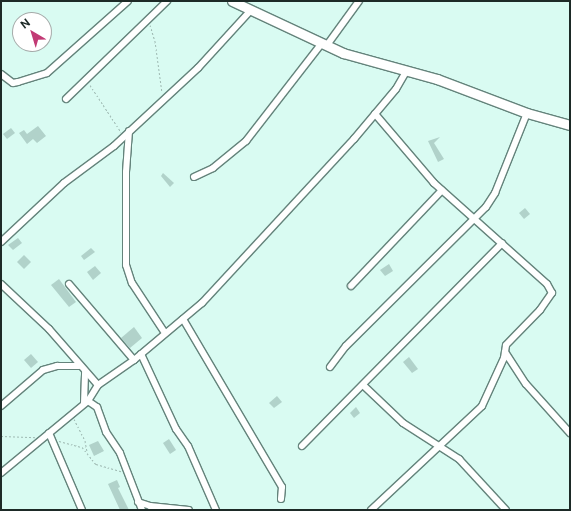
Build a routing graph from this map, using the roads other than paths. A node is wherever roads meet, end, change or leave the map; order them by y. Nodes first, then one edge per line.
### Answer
1 (128, 1) edge
2 (167, 1) edge
3 (232, 1) edge
4 (359, 1) edge
5 (251, 10) junction
6 (324, 44) junction
7 (406, 72) junction
8 (1, 74) edge
9 (66, 99) dead end
10 (527, 112) junction
11 (375, 114) junction
12 (570, 125) edge
13 (129, 131) junction
14 (194, 177) dead end
15 (442, 190) junction
16 (475, 219) junction
17 (1, 242) edge
18 (502, 243) junction
19 (1, 284) edge
20 (68, 284) dead end
21 (351, 286) dead end
22 (183, 319) junction
23 (165, 333) junction
24 (505, 352) junction
25 (141, 354) junction
26 (134, 360) junction
27 (79, 366) junction
28 (330, 367) dead end
29 (85, 372) junction
30 (98, 385) junction
31 (363, 385) junction
32 (86, 402) junction
33 (1, 406) edge
34 (49, 433) junction
35 (570, 433) edge
36 (440, 445) junction
37 (302, 446) dead end
38 (1, 473) edge
39 (282, 499) dead end
40 (138, 502) junction
41 (375, 509) edge
42 (82, 510) edge
43 (142, 510) edge
44 (189, 510) edge
45 (216, 510) edge
46 (506, 510) edge

1 - 8 street
2 - 9 street
3 - 5 street
4 - 6 street
5 - 6 street
5 - 13 street
6 - 7 street
6 - 14 street
7 - 10 street
7 - 11 street
10 - 12 street
10 - 16 street
11 - 15 street
11 - 22 street
13 - 17 street
13 - 23 street
15 - 16 street
15 - 21 street
16 - 18 street
16 - 28 street
18 - 24 street
18 - 31 street
19 - 27 street
20 - 26 street
22 - 23 street
22 - 39 street
23 - 25 street
24 - 35 street
24 - 36 street
25 - 26 street
25 - 45 street
26 - 30 street
27 - 29 street
27 - 33 street
29 - 30 street
29 - 32 street
30 - 32 street
31 - 36 street
31 - 37 street
32 - 34 street
32 - 40 street
34 - 38 street
34 - 42 street
36 - 41 street
36 - 46 street
40 - 43 street
40 - 44 street

